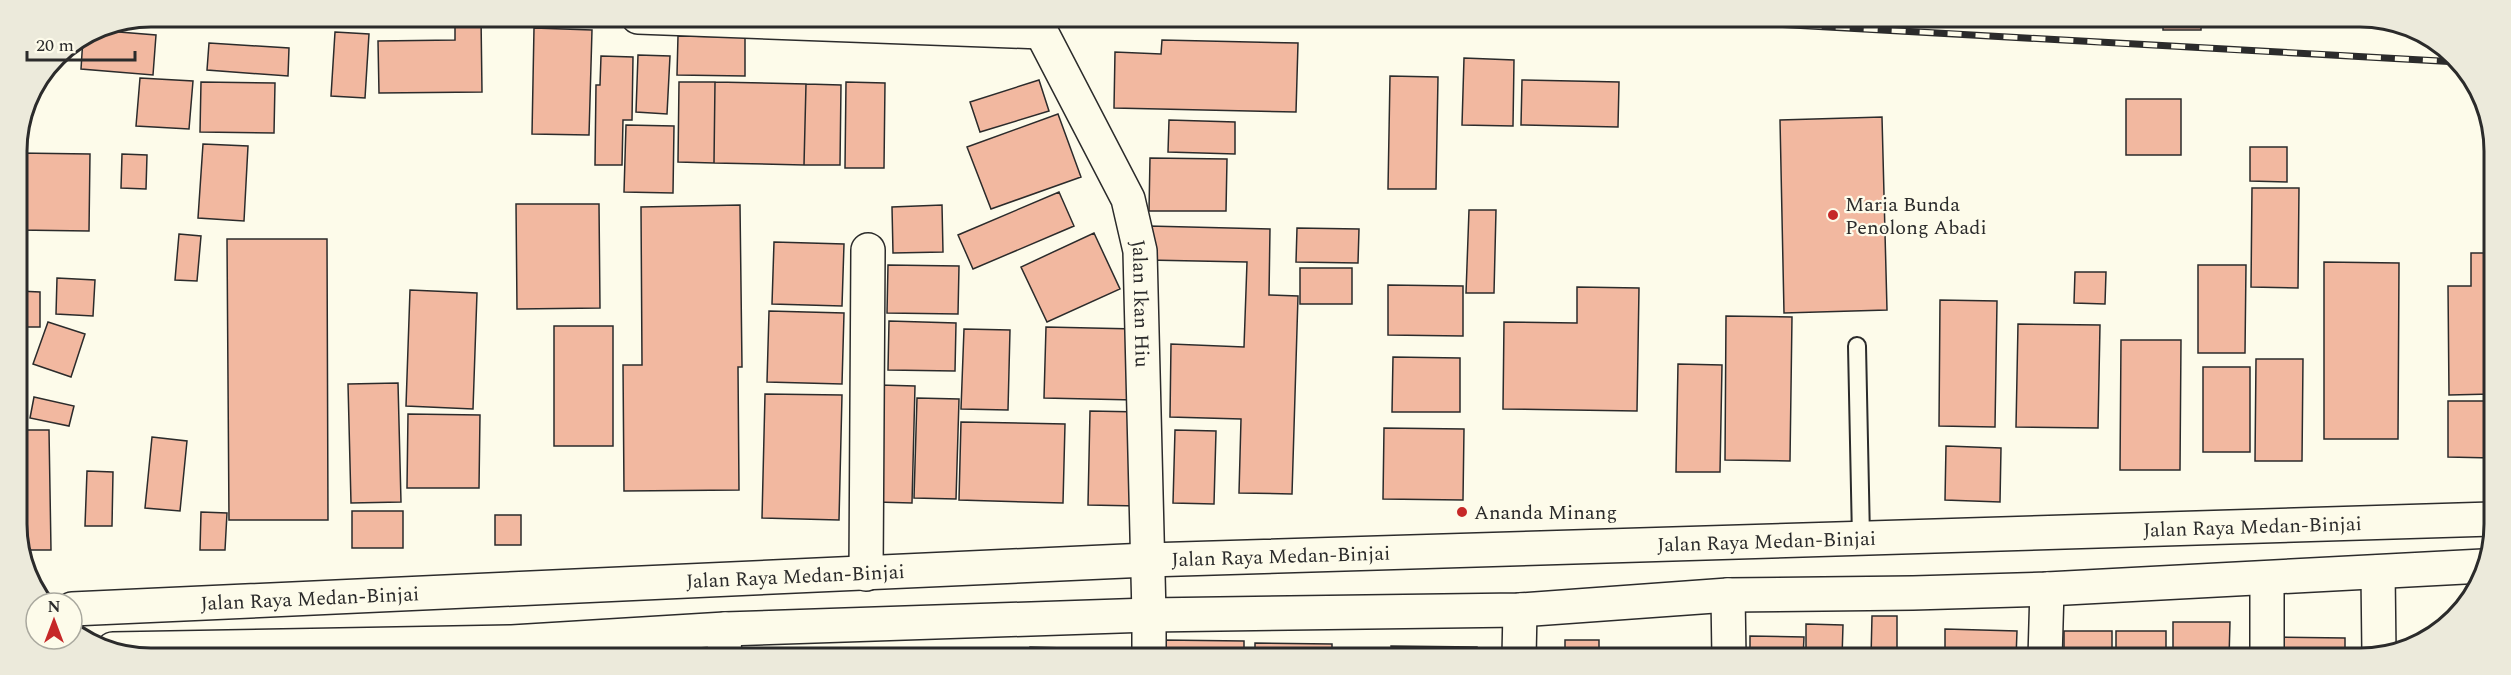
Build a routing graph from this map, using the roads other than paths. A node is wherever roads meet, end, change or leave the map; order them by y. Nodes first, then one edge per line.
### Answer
1 (1039, 27) edge
2 (868, 250) dead end
3 (1857, 346) dead end
4 (2484, 519) edge
5 (1861, 538) junction
6 (1147, 560) junction
7 (2476, 566) edge
8 (2379, 572) junction
9 (866, 574) junction
10 (2267, 578) junction
11 (2047, 589) junction
12 (1728, 595) junction
13 (84, 608) edge
14 (1520, 610) junction
15 (1149, 615) junction
16 (724, 643) edge
17 (2379, 647) edge
18 (546, 648) edge
19 (1149, 648) edge
20 (1519, 648) edge
21 (1729, 648) edge
22 (2045, 648) edge
23 (2267, 648) edge

1 - 6 main road, Jalan Ikan Hiu
2 - 9 main road
3 - 5 lane
4 - 5 main road, Jalan Raya Medan-Binjai
5 - 6 main road, Jalan Raya Medan-Binjai
6 - 9 main road, Jalan Raya Medan-Binjai
6 - 15 main road, Jalan Ikan Hiu
7 - 8 main road
8 - 10 main road
8 - 17 main road
9 - 13 main road, Jalan Raya Medan-Binjai
10 - 11 main road
10 - 23 main road
11 - 12 main road
11 - 22 main road
12 - 14 main road
12 - 21 main road
14 - 15 main road
14 - 20 main road
15 - 16 main road
15 - 19 main road, Jalan Ikan Hiu
16 - 18 main road

